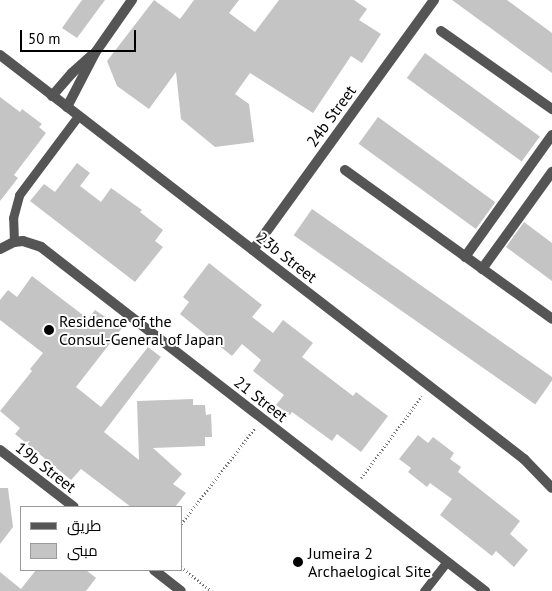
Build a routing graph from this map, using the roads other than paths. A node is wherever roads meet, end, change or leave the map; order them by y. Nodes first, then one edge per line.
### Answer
1 (132, 0) edge
2 (434, 0) edge
3 (442, 31) dead end
4 (95, 53) junction
5 (0, 55) edge
6 (52, 96) junction
7 (67, 107) junction
8 (552, 109) edge
9 (78, 116) junction
10 (552, 134) edge
11 (345, 170) dead end
12 (552, 172) edge
13 (14, 242) junction
14 (0, 249) edge
15 (253, 250) junction
16 (465, 257) junction
17 (482, 269) junction
18 (552, 320) edge
19 (0, 450) edge
20 (551, 483) edge
21 (73, 506) edge
22 (447, 562) junction
23 (155, 571) edge
24 (181, 591) edge
25 (424, 591) edge
26 (484, 591) edge

1 - 4 street
2 - 15 street, 24b Street
3 - 8 street
4 - 6 street
4 - 7 street
5 - 6 street, 23b Street
6 - 7 street, 23b Street
7 - 9 street, 23b Street
9 - 13 lane
9 - 15 street, 23b Street
10 - 16 street
11 - 16 street
12 - 17 street
13 - 14 street
13 - 22 street, 21 Street
15 - 20 street, 23b Street
16 - 17 street
17 - 18 street
19 - 21 street, 19b Street
22 - 25 lane
22 - 26 street, 21 Street
23 - 24 street

